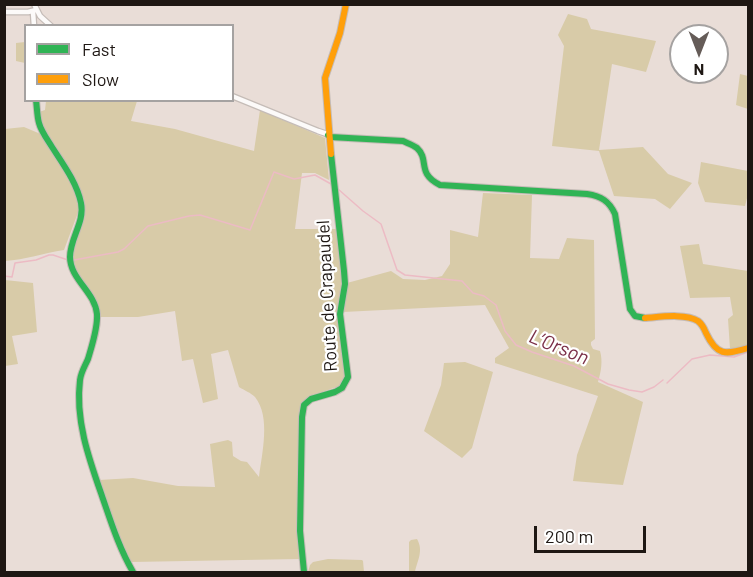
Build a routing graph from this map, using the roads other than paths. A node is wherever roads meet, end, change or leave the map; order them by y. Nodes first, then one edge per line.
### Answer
1 (34, 4) edge
2 (346, 4) edge
3 (35, 11) junction
4 (4, 12) edge
5 (44, 20) junction
6 (34, 24) edge
7 (41, 24) edge
8 (49, 24) edge
9 (234, 97) edge
10 (36, 102) edge
11 (328, 135) junction
12 (748, 348) edge
13 (133, 573) edge
14 (304, 573) edge

1 - 3 street
2 - 11 street
3 - 4 street
3 - 5 street
3 - 6 street
5 - 7 street
5 - 8 street
9 - 11 street
10 - 13 street
11 - 12 street
11 - 14 street, Route de Crapaudel

